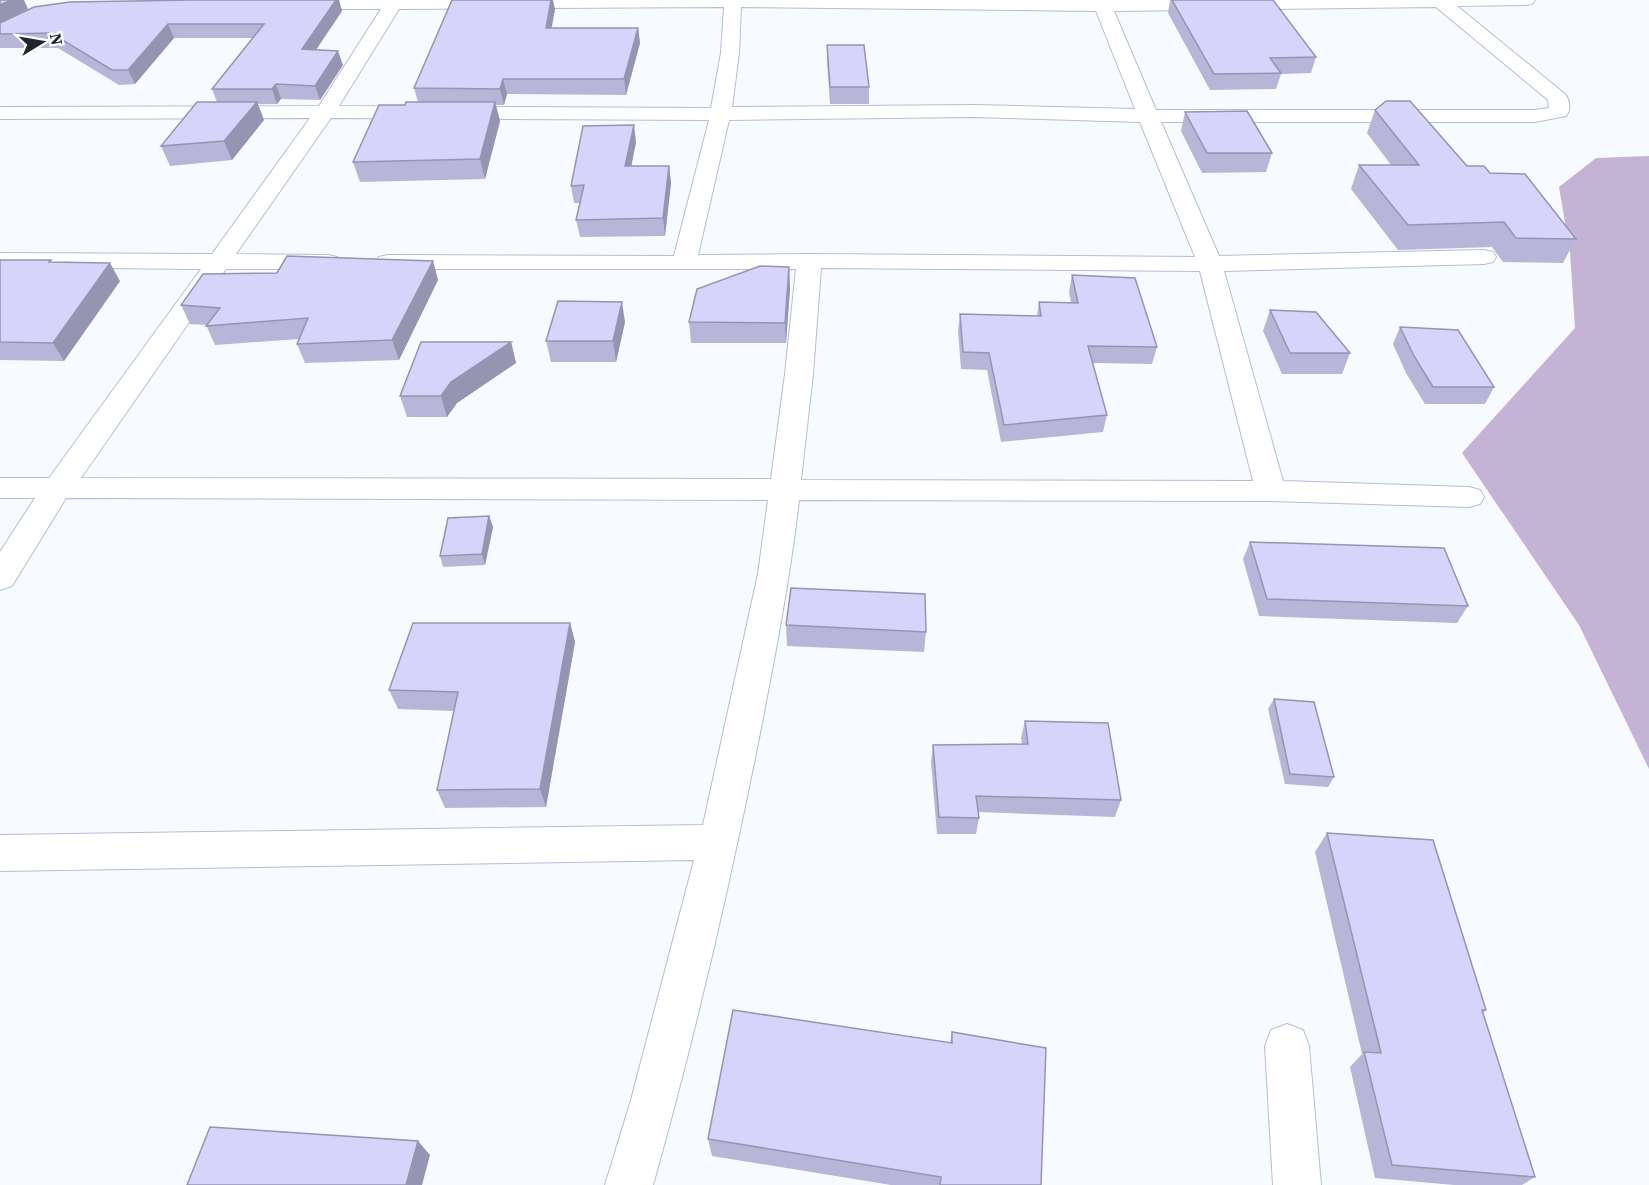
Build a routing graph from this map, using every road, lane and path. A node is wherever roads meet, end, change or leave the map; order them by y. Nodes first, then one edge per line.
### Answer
1 (1526, 0) edge
2 (733, 1) edge
3 (1440, 1) edge
4 (394, 2) junction
5 (1101, 3) edge
6 (276, 4) edge
7 (325, 112) junction
8 (721, 112) junction
9 (0, 113) edge
10 (1148, 116) junction
11 (1484, 257) dead end
12 (0, 260) edge
13 (218, 261) junction
14 (809, 261) junction
15 (684, 263) junction
16 (1210, 264) junction
17 (0, 488) edge
18 (57, 489) junction
19 (785, 489) junction
20 (1271, 491) junction
21 (1469, 497) dead end
22 (0, 578) edge
23 (719, 842) junction
24 (0, 853) edge
25 (1287, 1046) dead end
26 (629, 1185) edge
27 (1297, 1185) edge

1 - 3 street
2 - 4 street
2 - 5 street
2 - 8 street
3 - 5 street
3 - 10 street
4 - 6 street
4 - 7 street
5 - 10 street
7 - 8 street
7 - 9 street
7 - 13 street
8 - 10 street
8 - 15 street
10 - 16 street
11 - 16 street
12 - 13 street
13 - 15 street
13 - 18 street
14 - 15 street
14 - 16 street
14 - 19 street
16 - 20 street
17 - 18 street
18 - 19 street
18 - 22 street
19 - 20 street
19 - 23 street
20 - 21 street
23 - 24 street
23 - 26 street
25 - 27 street

